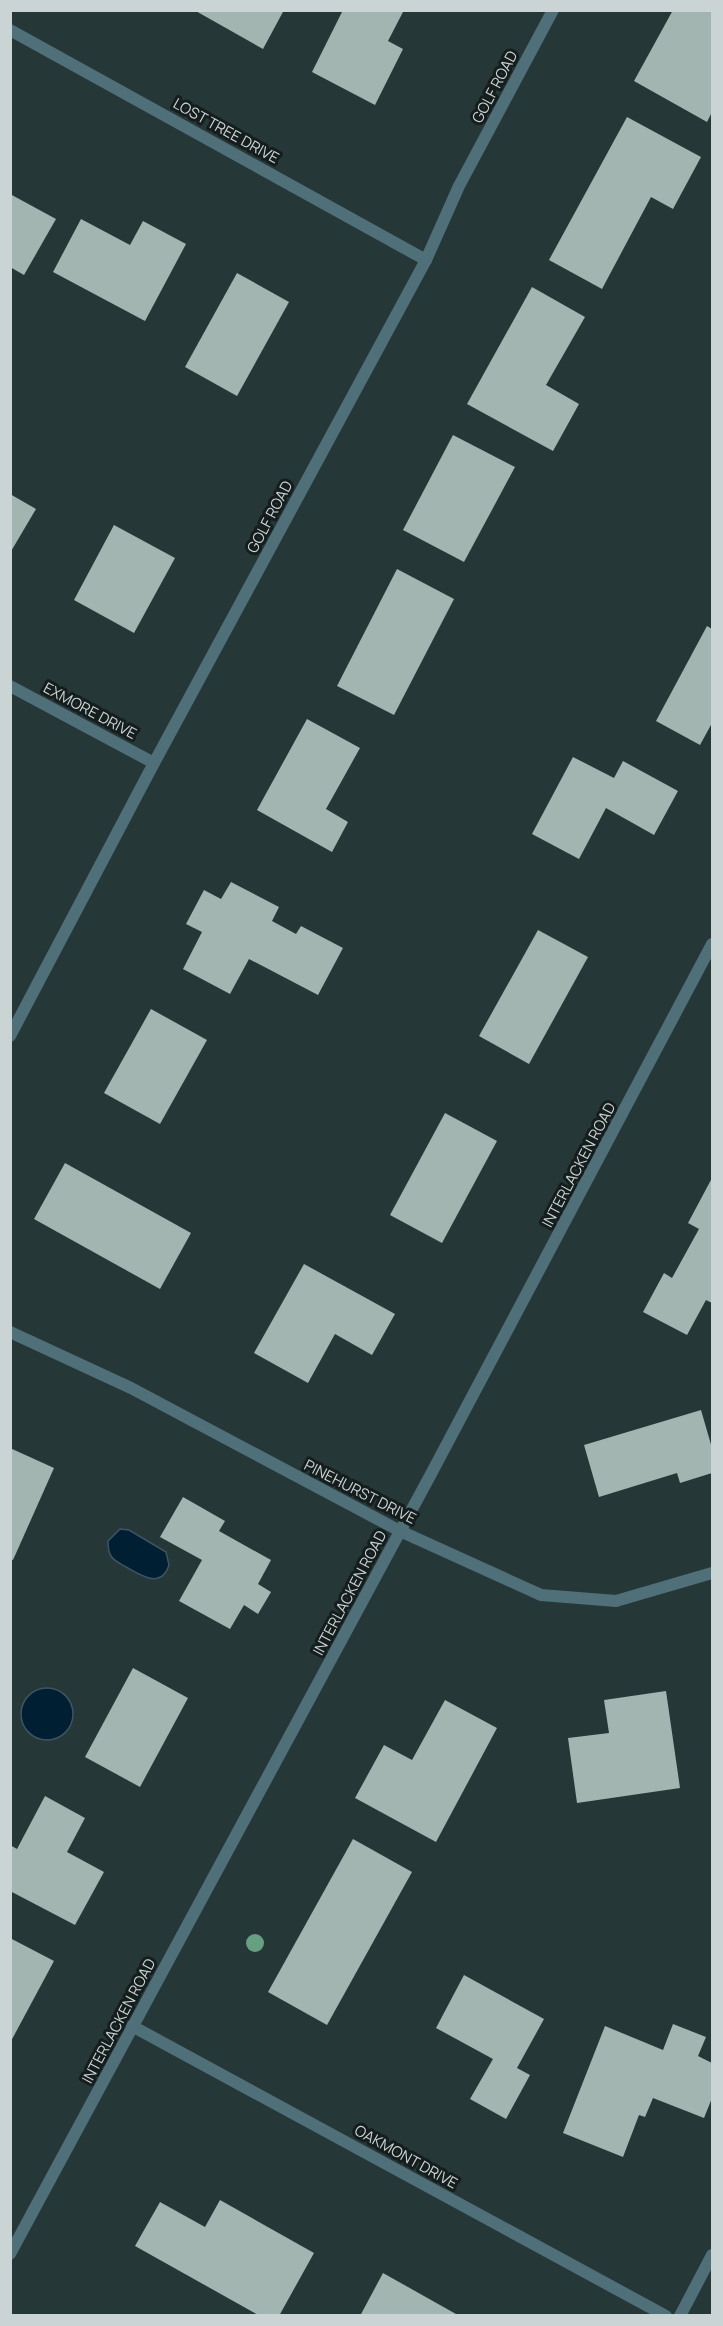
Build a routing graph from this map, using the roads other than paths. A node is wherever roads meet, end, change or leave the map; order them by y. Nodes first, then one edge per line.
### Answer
1 (553, 10) edge
2 (10, 30) edge
3 (426, 260) junction
4 (10, 686) edge
5 (154, 763) junction
6 (712, 945) edge
7 (10, 1036) edge
8 (10, 1332) edge
9 (400, 1531) junction
10 (712, 1573) edge
11 (132, 2026) junction
12 (10, 2254) edge
13 (712, 2255) edge
14 (666, 2316) edge
15 (680, 2316) edge

1 - 3 street, GOLF ROAD
2 - 3 street, LOST TREE DRIVE
3 - 5 street, GOLF ROAD
4 - 5 street, EXMORE DRIVE
5 - 7 street, GOLF ROAD
6 - 9 street, INTERLACKEN ROAD
8 - 9 street, PINEHURST DRIVE
9 - 10 street, PINEHURST DRIVE
9 - 11 street, INTERLACKEN ROAD
11 - 12 street, INTERLACKEN ROAD
11 - 14 street, OAKMONT DRIVE
13 - 15 street

